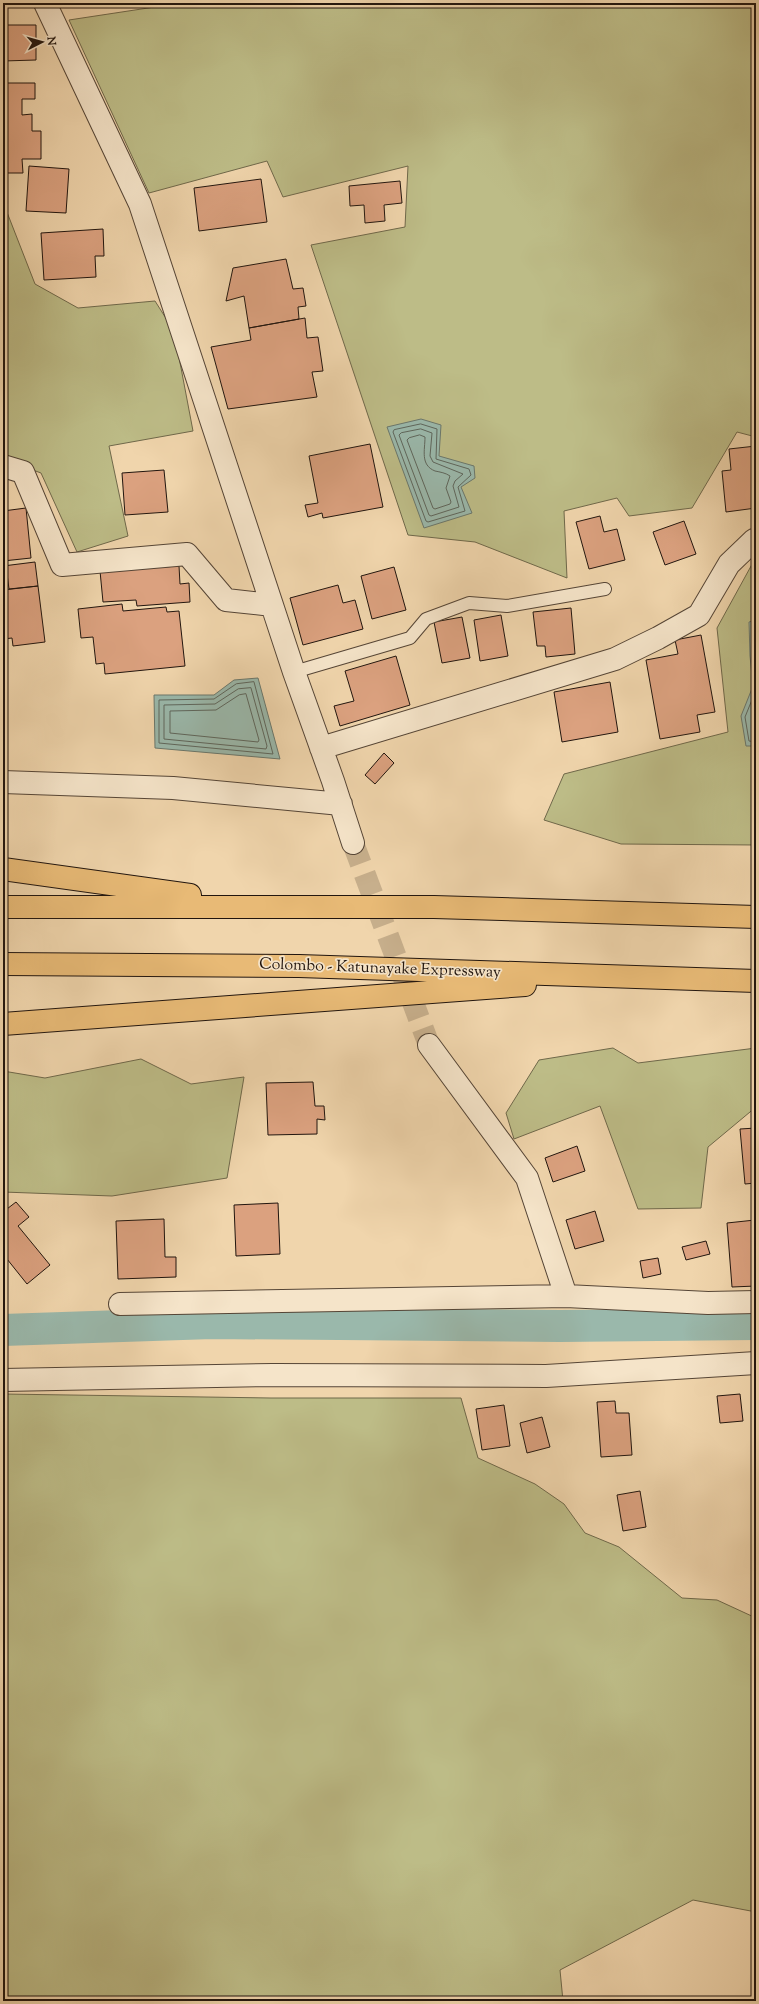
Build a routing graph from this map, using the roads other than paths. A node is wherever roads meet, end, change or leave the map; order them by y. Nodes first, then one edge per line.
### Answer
1 (45, 3) edge
2 (3, 466) edge
3 (754, 540) dead end
4 (604, 589) dead end
5 (272, 604) junction
6 (294, 672) junction
7 (321, 748) junction
8 (3, 782) edge
9 (341, 804) junction
10 (353, 843) tunnel mouth
11 (3, 869) edge
12 (269, 906) junction
13 (3, 907) edge
14 (756, 917) edge
15 (3, 964) edge
16 (640, 977) junction
17 (756, 981) edge
18 (3, 1024) edge
19 (429, 1045) tunnel mouth
20 (566, 1296) junction
21 (756, 1302) edge
22 (120, 1304) dead end
23 (756, 1363) edge
24 (3, 1380) edge

1 - 5 street
2 - 5 street
3 - 7 street
4 - 6 lane
5 - 6 street
6 - 7 street
7 - 9 street
8 - 9 street
9 - 10 street
11 - 12 highway
12 - 13 highway
12 - 14 highway
15 - 16 highway, Colombo - Katunayake Expressway
16 - 17 highway, Colombo - Katunayake Expressway
16 - 18 highway
19 - 20 street
20 - 21 street
20 - 22 street
23 - 24 street

